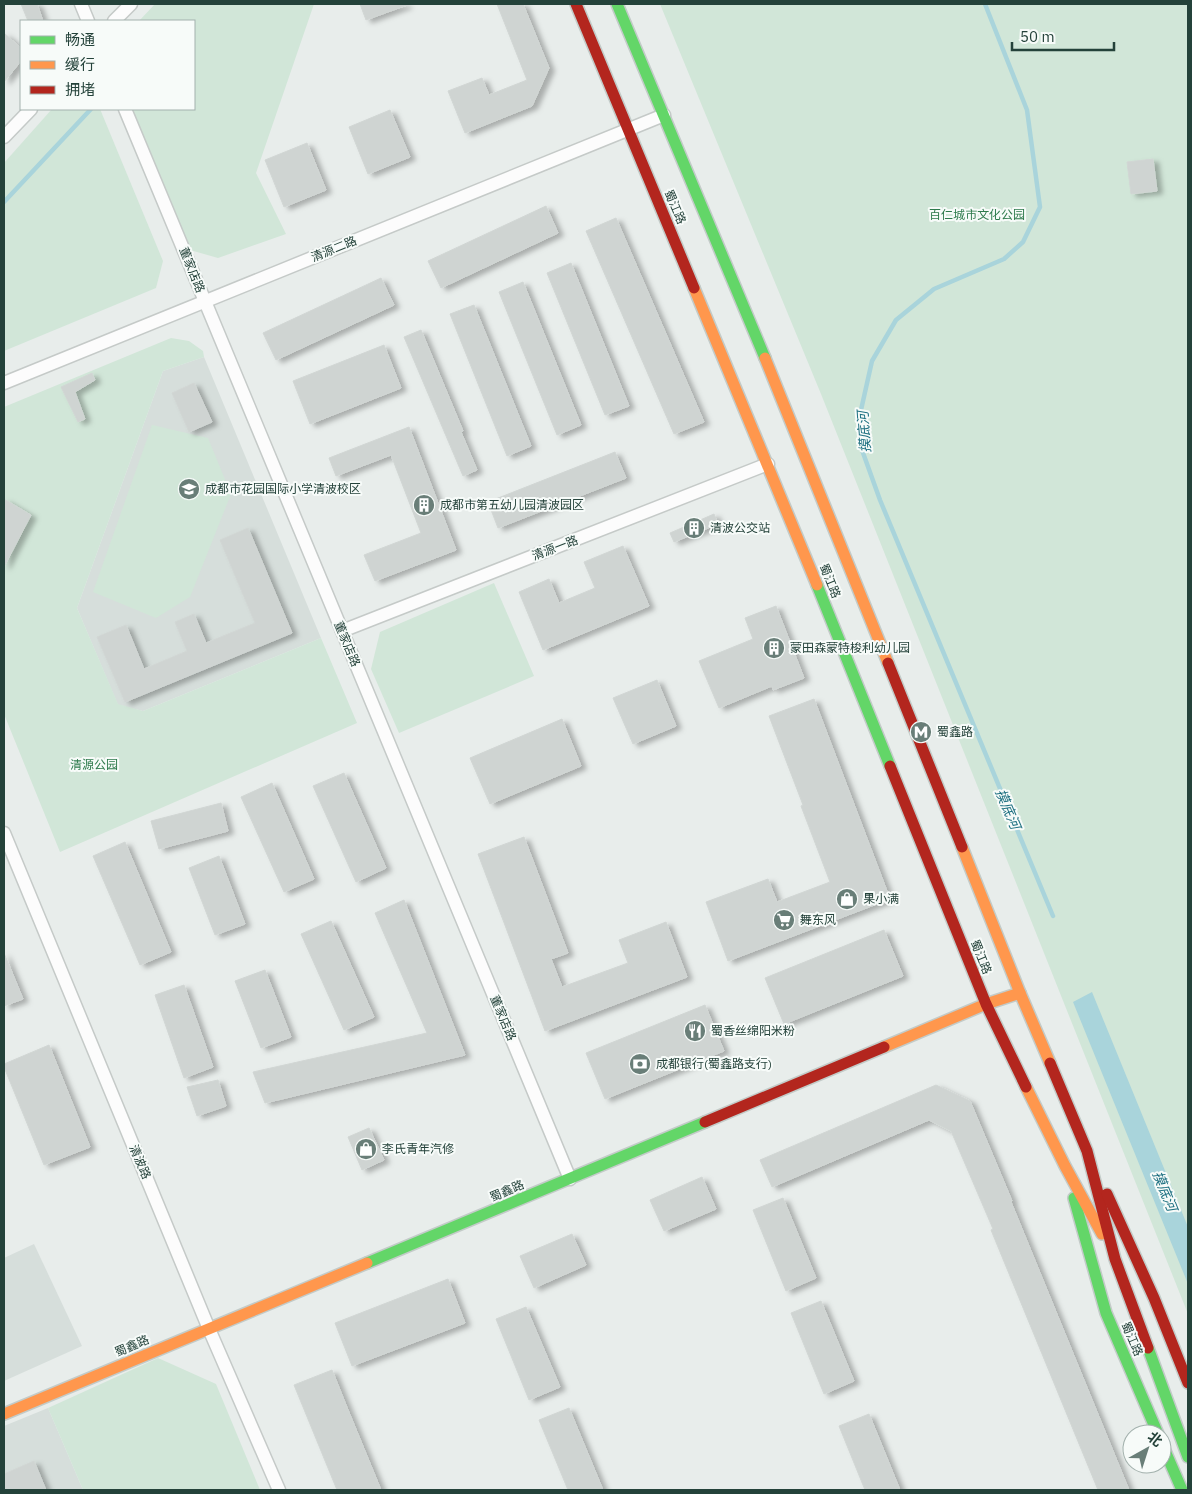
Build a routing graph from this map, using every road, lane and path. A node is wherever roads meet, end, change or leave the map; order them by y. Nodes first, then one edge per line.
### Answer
1 (81, 4) edge
2 (131, 4) edge
3 (576, 4) edge
4 (617, 4) edge
5 (88, 20) edge
6 (115, 20) edge
7 (30, 110) edge
8 (125, 110) edge
9 (664, 115) junction
10 (627, 130) junction
11 (4, 137) edge
12 (204, 301) junction
13 (4, 383) edge
14 (768, 464) junction
15 (342, 631) junction
16 (4, 834) edge
17 (1020, 993) junction
18 (986, 1004) junction
19 (1087, 1151) junction
20 (1065, 1166) junction
21 (570, 1179) junction
22 (1115, 1259) junction
23 (209, 1329) junction
24 (1188, 1383) edge
25 (4, 1414) edge
26 (1154, 1424) edge
27 (1188, 1457) edge
28 (1172, 1467) edge
29 (279, 1490) edge
30 (1182, 1490) edge

1 - 5 street
2 - 6 street
3 - 10 street, 蜀江路
4 - 9 street, 蜀江路
7 - 11 street
8 - 12 street, 董家店路
9 - 10 street, 清源二路
9 - 17 street, 蜀江路
10 - 12 street, 清源二路
10 - 14 street, 蜀江路
12 - 13 street, 清源二路
12 - 15 street, 董家店路
14 - 15 street, 清源一路
14 - 18 street, 蜀江路
15 - 21 street, 董家店路
16 - 23 street, 清波路
17 - 18 street, 蜀鑫路
17 - 19 street, 蜀江路
18 - 20 street, 蜀江路
18 - 21 street, 蜀鑫路
19 - 22 street, 蜀江路
19 - 24 street, 蜀江路
20 - 22 street, 蜀江路
20 - 26 street, 蜀江路
21 - 23 street, 蜀鑫路
22 - 27 street, 蜀江路
23 - 25 street, 蜀鑫路
23 - 29 street, 清波路
28 - 30 street

